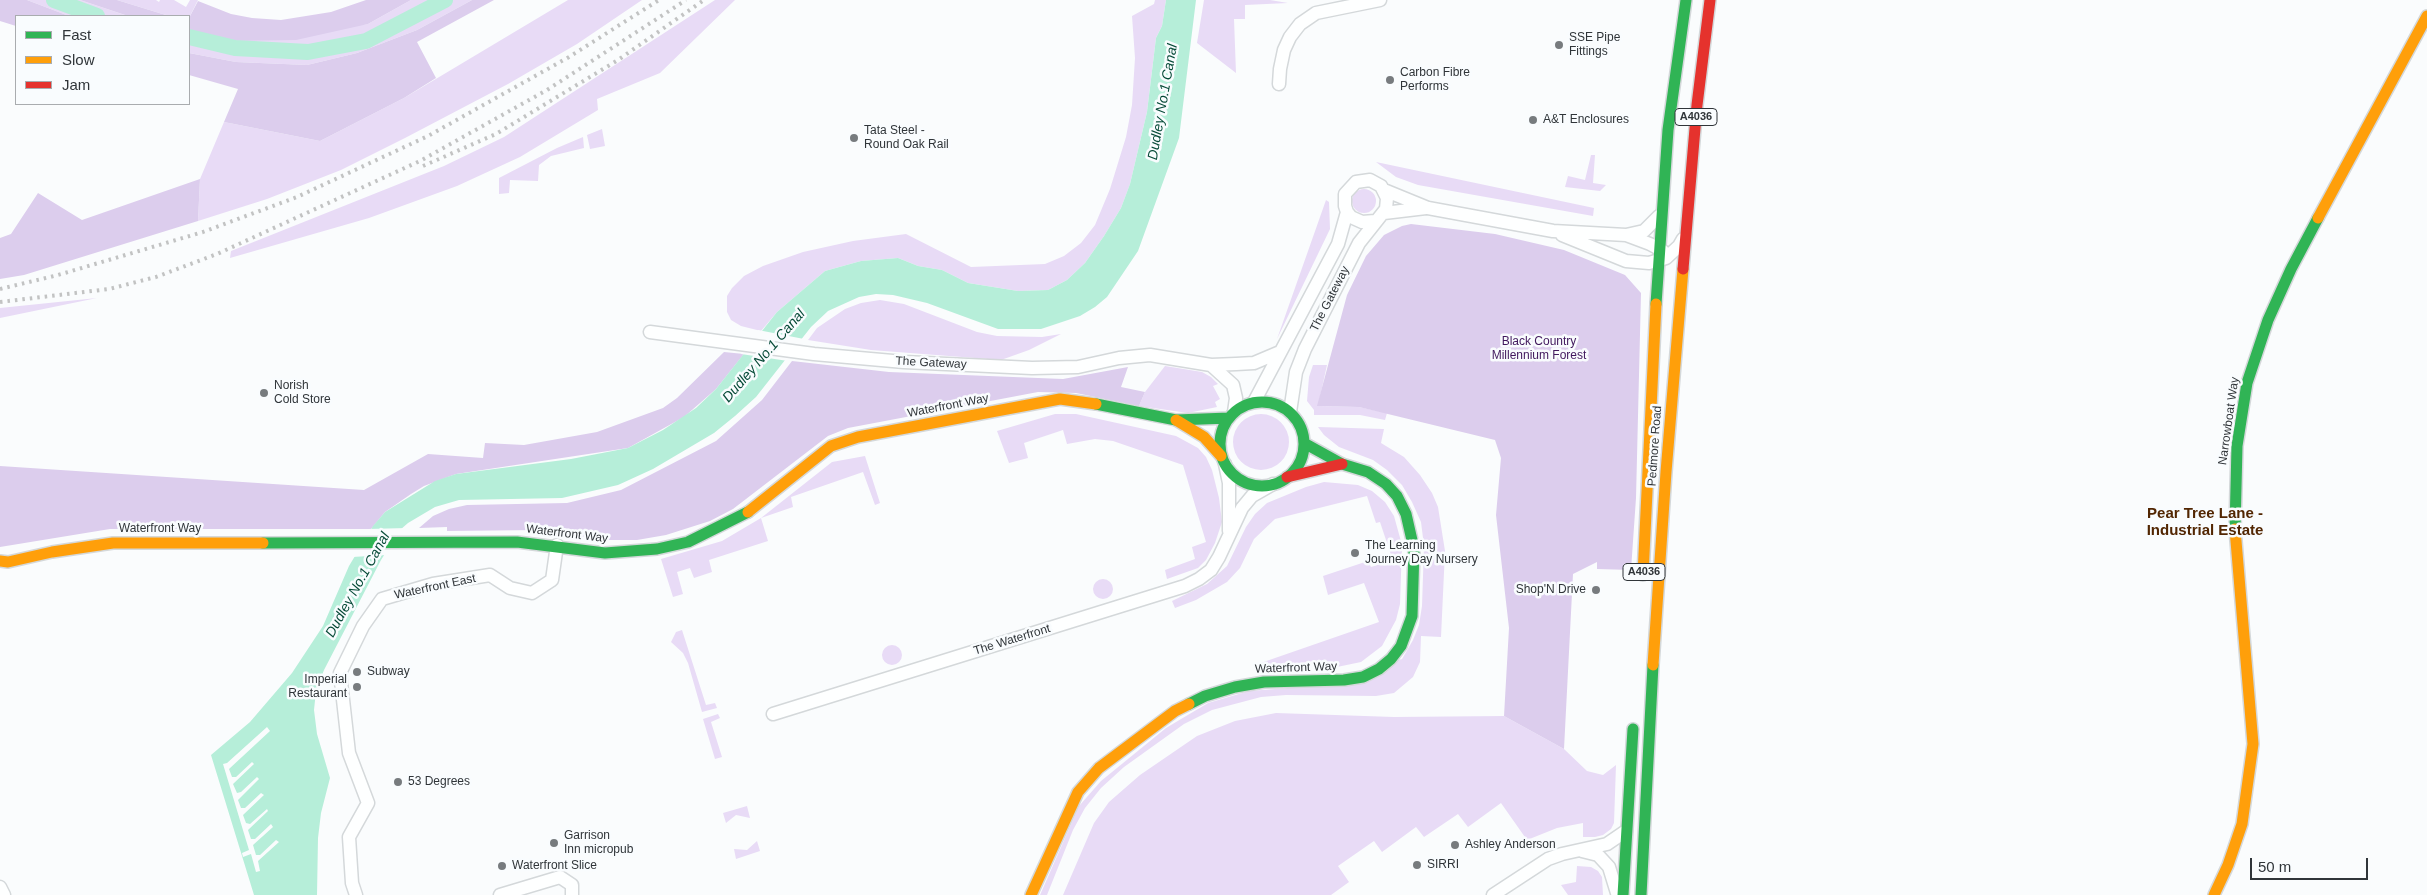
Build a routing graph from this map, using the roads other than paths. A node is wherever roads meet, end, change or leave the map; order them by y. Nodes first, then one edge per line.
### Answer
1 (1380, 0) edge
2 (1686, 0) edge
3 (1710, 0) edge
4 (2427, 16) edge
5 (1279, 84) dead end
6 (1384, 190) junction
7 (1428, 208) junction
8 (1347, 212) junction
9 (1662, 214) junction
10 (1379, 217) junction
11 (1553, 231) junction
12 (1685, 234) junction
13 (1626, 236) junction
14 (1663, 254) junction
15 (1630, 262) junction
16 (1682, 272) junction
17 (1656, 286) junction
18 (650, 332) dead end
19 (1280, 352) junction
20 (1211, 365) junction
21 (1254, 402) junction
22 (1290, 412) junction
23 (1231, 415) junction
24 (1176, 420) junction
25 (1304, 444) junction
26 (1223, 460) junction
27 (1342, 464) junction
28 (1287, 477) junction
29 (1272, 484) junction
30 (1228, 536) junction
31 (557, 545) junction
32 (3, 564) edge
33 (1642, 589) dead end
34 (773, 714) dead end
35 (1634, 720) dead end
36 (1626, 831) junction
37 (1582, 851) junction
38 (0, 887) edge
39 (4, 895) edge
40 (356, 895) edge
41 (500, 895) edge
42 (572, 895) edge
43 (1031, 895) edge
44 (1492, 895) edge
45 (1617, 895) edge
46 (1623, 895) edge
47 (1640, 895) edge
48 (2214, 895) edge

1 - 5 street
2 - 9 main road, Pedmore Road / A4036
3 - 12 main road, Pedmore Road / A4036
4 - 48 main road, Narrowboat Way
6 - 7 street, The Gateway
6 - 8 street, The Gateway
6 - 10 street
7 - 10 street, The Gateway
7 - 11 street, The Gateway
8 - 10 street, The Gateway
8 - 19 street, The Gateway
9 - 13 street, The Gateway
9 - 14 main road, Pedmore Road / A4036
10 - 22 street, The Gateway
11 - 13 street, The Gateway
11 - 15 street, The Gateway
12 - 14 street
12 - 16 main road, Pedmore Road / A4036
13 - 14 street, The Gateway
14 - 15 street, The Gateway
14 - 16 street
14 - 17 main road, Pedmore Road / A4036
15 - 17 street, The Gateway
16 - 47 main road, Pedmore Road / A4036
17 - 33 main road, Pedmore Road / A4036
18 - 20 street, The Gateway
19 - 20 street, The Gateway
19 - 21 street, The Gateway
20 - 23 street
21 - 22 main road
21 - 23 main road, Waterfront Way
22 - 25 main road
23 - 24 main road, Waterfront Way
23 - 26 main road
24 - 26 main road, Waterfront Way
24 - 31 main road, Waterfront Way
25 - 27 main road, Waterfront Way
25 - 28 main road
26 - 29 main road, Waterfront Way
26 - 30 street, The Waterfront
27 - 28 main road, Waterfront Way
27 - 43 main road, Waterfront Way
28 - 29 main road, Waterfront Way
29 - 30 street, The Waterfront
30 - 34 street, The Waterfront
31 - 32 main road, Waterfront Way
31 - 40 street, Waterfront East
35 - 36 main road
36 - 37 street
36 - 46 main road
37 - 44 street
37 - 45 street
38 - 39 street
41 - 42 street

